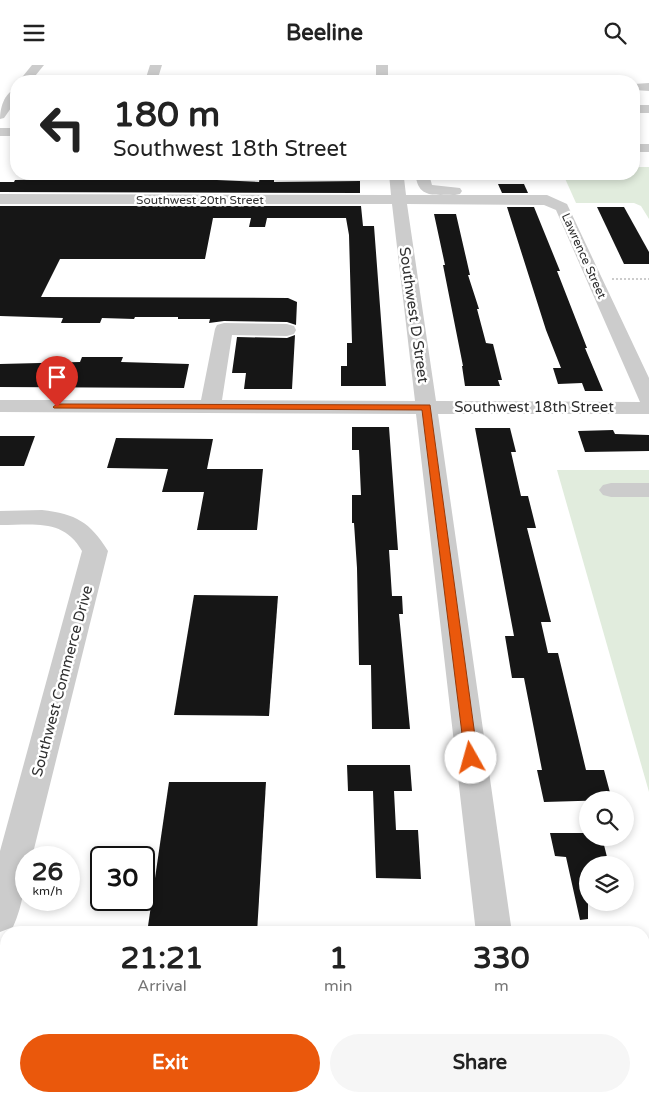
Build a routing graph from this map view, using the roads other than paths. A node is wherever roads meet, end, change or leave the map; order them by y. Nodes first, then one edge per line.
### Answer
1 (38, 65) edge
2 (30, 75) edge
3 (10, 101) edge
4 (0, 115) edge
5 (397, 180) edge
6 (423, 180) edge
7 (0, 199) edge
8 (399, 201) junction
9 (481, 201) junction
10 (287, 330) dead end
11 (649, 400) edge
12 (0, 406) edge
13 (210, 407) junction
14 (426, 407) junction
15 (649, 408) edge
16 (611, 490) dead end
17 (649, 490) edge
18 (0, 518) edge
19 (0, 917) edge
20 (493, 926) edge

1 - 2 street
3 - 4 street
5 - 8 street, Southwest D Street
6 - 9 street
7 - 8 street, Southwest 20th Street
8 - 9 street, Lawrence Street
8 - 14 street, Southwest D Street
9 - 11 street, Lawrence Street
10 - 13 street
12 - 13 street, Southwest 18th Street
13 - 14 street, Southwest 18th Street
14 - 15 street, Southwest 18th Street
14 - 20 street, Southwest D Street
16 - 17 street
18 - 19 street, Southwest Commerce Drive

